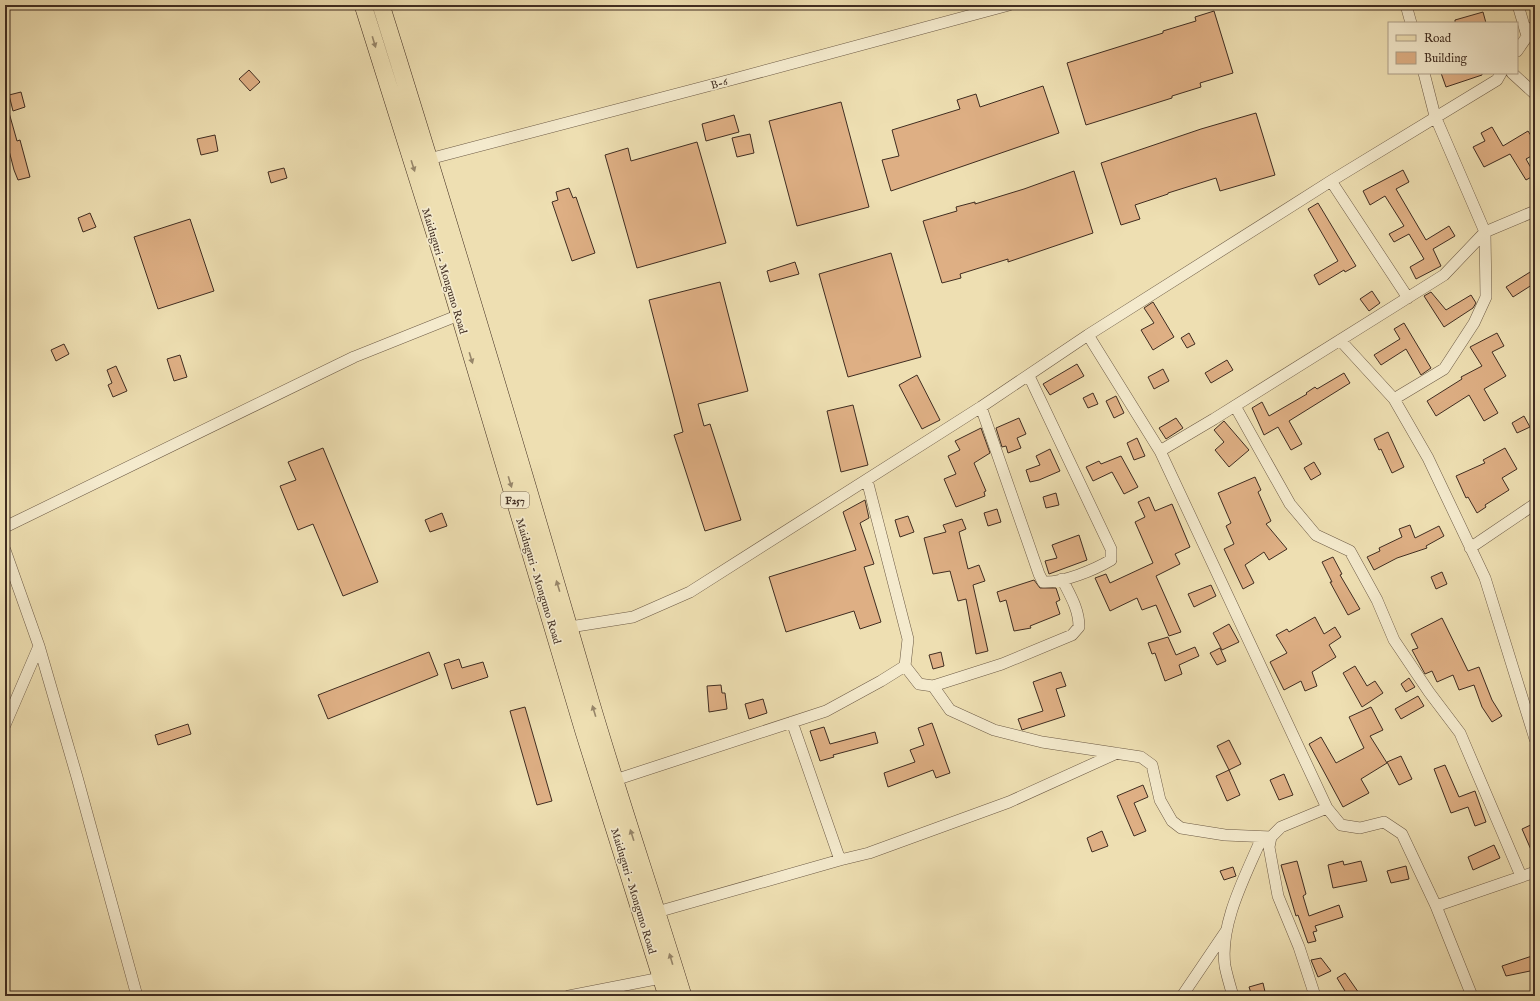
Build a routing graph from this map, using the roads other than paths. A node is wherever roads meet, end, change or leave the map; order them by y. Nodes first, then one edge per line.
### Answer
1 (363, 5) edge
2 (381, 5) edge
3 (1008, 5) edge
4 (1406, 5) edge
5 (1518, 5) edge
6 (1411, 22) edge
7 (1535, 25) edge
8 (1527, 36) junction
9 (1518, 50) edge
10 (1424, 74) edge
11 (1501, 74) edge
12 (1513, 74) edge
13 (1535, 94) edge
14 (1435, 116) junction
15 (429, 159) junction
16 (1331, 181) junction
17 (1535, 211) edge
18 (1485, 232) junction
19 (1408, 298) junction
20 (458, 315) junction
21 (1088, 336) junction
22 (1340, 340) junction
23 (1029, 376) junction
24 (1394, 399) junction
25 (1235, 406) junction
26 (981, 407) junction
27 (1160, 451) junction
28 (867, 480) junction
29 (1535, 504) edge
30 (5, 527) edge
31 (1470, 548) junction
32 (5, 550) edge
33 (1062, 579) junction
34 (570, 627) junction
35 (39, 646) junction
36 (905, 666) junction
37 (933, 686) junction
38 (792, 722) junction
39 (5, 725) edge
40 (1535, 739) edge
41 (1117, 753) junction
42 (615, 780) junction
43 (1327, 808) junction
44 (1266, 837) junction
45 (840, 860) junction
46 (1535, 872) edge
47 (1521, 876) junction
48 (1436, 906) junction
49 (657, 912) junction
50 (1226, 930) junction
51 (661, 978) junction
52 (136, 996) edge
53 (569, 996) edge
54 (667, 996) edge
55 (683, 996) edge
56 (1182, 996) edge
57 (1233, 996) edge
58 (1315, 996) edge
59 (1472, 996) edge

1 -> 20 main road, Maiduguri - Monguno Road / F257
2 - 15 main road, Maiduguri - Monguno Road / F257
3 - 15 street, B-6
4 - 6 street
5 - 8 street
7 - 8 street
8 - 9 street
10 - 14 street
11 - 14 street
12 - 13 street
14 - 16 street
14 - 18 street
34 -> 15 main road, Maiduguri - Monguno Road / F257
16 - 19 street
16 - 21 street
17 - 18 street
18 - 19 street
18 - 24 street
19 - 22 street
20 - 30 street
20 -> 51 main road, Maiduguri - Monguno Road / F257
21 - 23 street
21 - 27 street
22 - 24 street
22 - 25 street
23 - 26 street
23 - 33 street
24 - 31 street
25 - 27 street
25 - 47 street
26 - 28 street
26 - 33 street
27 - 43 street
28 - 34 street
28 - 36 street
29 - 31 street
31 - 40 street
32 - 35 street
33 - 37 street
42 -> 34 main road, Maiduguri - Monguno Road / F257
35 - 39 street
35 - 52 street
36 - 37 street
36 - 38 street
37 - 41 street
38 - 42 street
38 - 45 street
41 - 44 street
41 - 45 street
49 -> 42 main road, Maiduguri - Monguno Road / F257
43 - 44 street
43 - 48 street
44 - 50 street
44 - 58 street
45 - 49 street
46 - 47 street
47 - 48 street
48 - 59 street
55 -> 49 main road, Maiduguri - Monguno Road / F257
50 - 56 street
50 - 57 street
51 - 53 street
51 - 54 main road, Maiduguri - Monguno Road / F257

